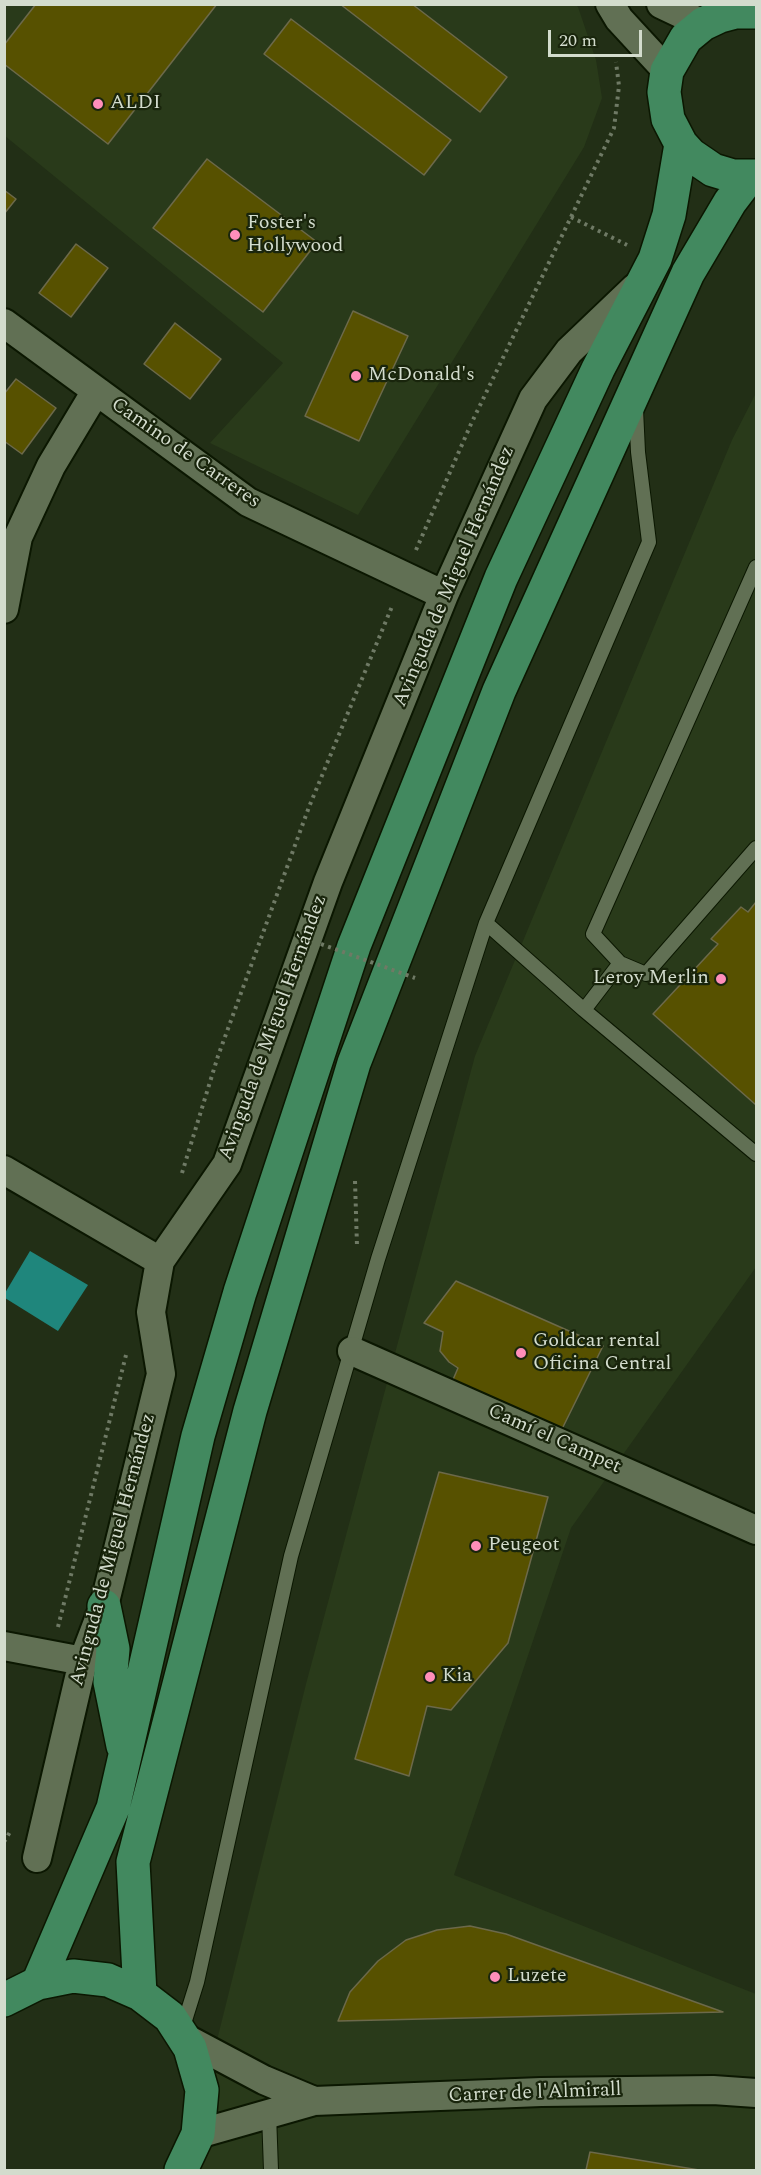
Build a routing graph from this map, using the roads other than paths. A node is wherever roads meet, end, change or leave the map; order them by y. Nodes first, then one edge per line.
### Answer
1 (610, 4) edge
2 (662, 4) edge
3 (755, 9) edge
4 (703, 24) junction
5 (667, 71) junction
6 (681, 144) junction
7 (754, 180) edge
8 (641, 282) junction
9 (4, 323) edge
10 (96, 391) junction
11 (635, 392) junction
12 (756, 567) edge
13 (444, 595) junction
14 (4, 609) edge
15 (756, 848) edge
16 (486, 923) junction
17 (621, 963) junction
18 (584, 1010) junction
19 (756, 1154) edge
20 (4, 1170) edge
21 (160, 1261) junction
22 (352, 1351) junction
23 (756, 1530) edge
24 (104, 1606) junction
25 (4, 1646) edge
26 (83, 1661) junction
27 (125, 1756) junction
28 (37, 1858) dead end
29 (38, 1983) junction
30 (141, 1994) junction
31 (4, 2000) edge
32 (183, 2035) junction
33 (756, 2093) edge
34 (314, 2101) junction
35 (269, 2114) junction
36 (198, 2134) junction
37 (182, 2170) edge
38 (270, 2170) edge

1 - 5 street
2 - 4 street
3 - 4 main road
4 - 5 main road
5 - 6 main road
6 - 7 main road
6 - 8 main road
7 - 11 main road
8 - 13 street, Avinguda de Miguel Hernández
8 - 27 main road
9 - 10 street, Camino de Carreres
10 - 13 street, Camino de Carreres
10 - 14 street
11 - 16 lane
11 - 30 main road
12 - 17 lane
13 - 21 street, Avinguda de Miguel Hernández
15 - 17 lane
16 - 18 lane
16 - 22 lane
17 - 18 lane
18 - 19 lane
20 - 21 street
21 - 24 street, Avinguda de Miguel Hernández
22 - 23 street, Camí el Campet
22 - 32 lane
24 - 26 street, Avinguda de Miguel Hernández
24 - 27 main road
25 - 26 street
26 - 28 street, Avinguda de Miguel Hernández
27 - 29 main road
29 - 30 main road
29 - 31 main road
30 - 32 main road
32 - 34 street, Carrer de l'Almirall
32 - 36 main road
33 - 34 street, Carrer de l'Almirall
34 - 35 street, Carrer de l'Almirall
35 - 36 street, Carrer de l'Almirall
35 - 38 lane
36 - 37 main road

